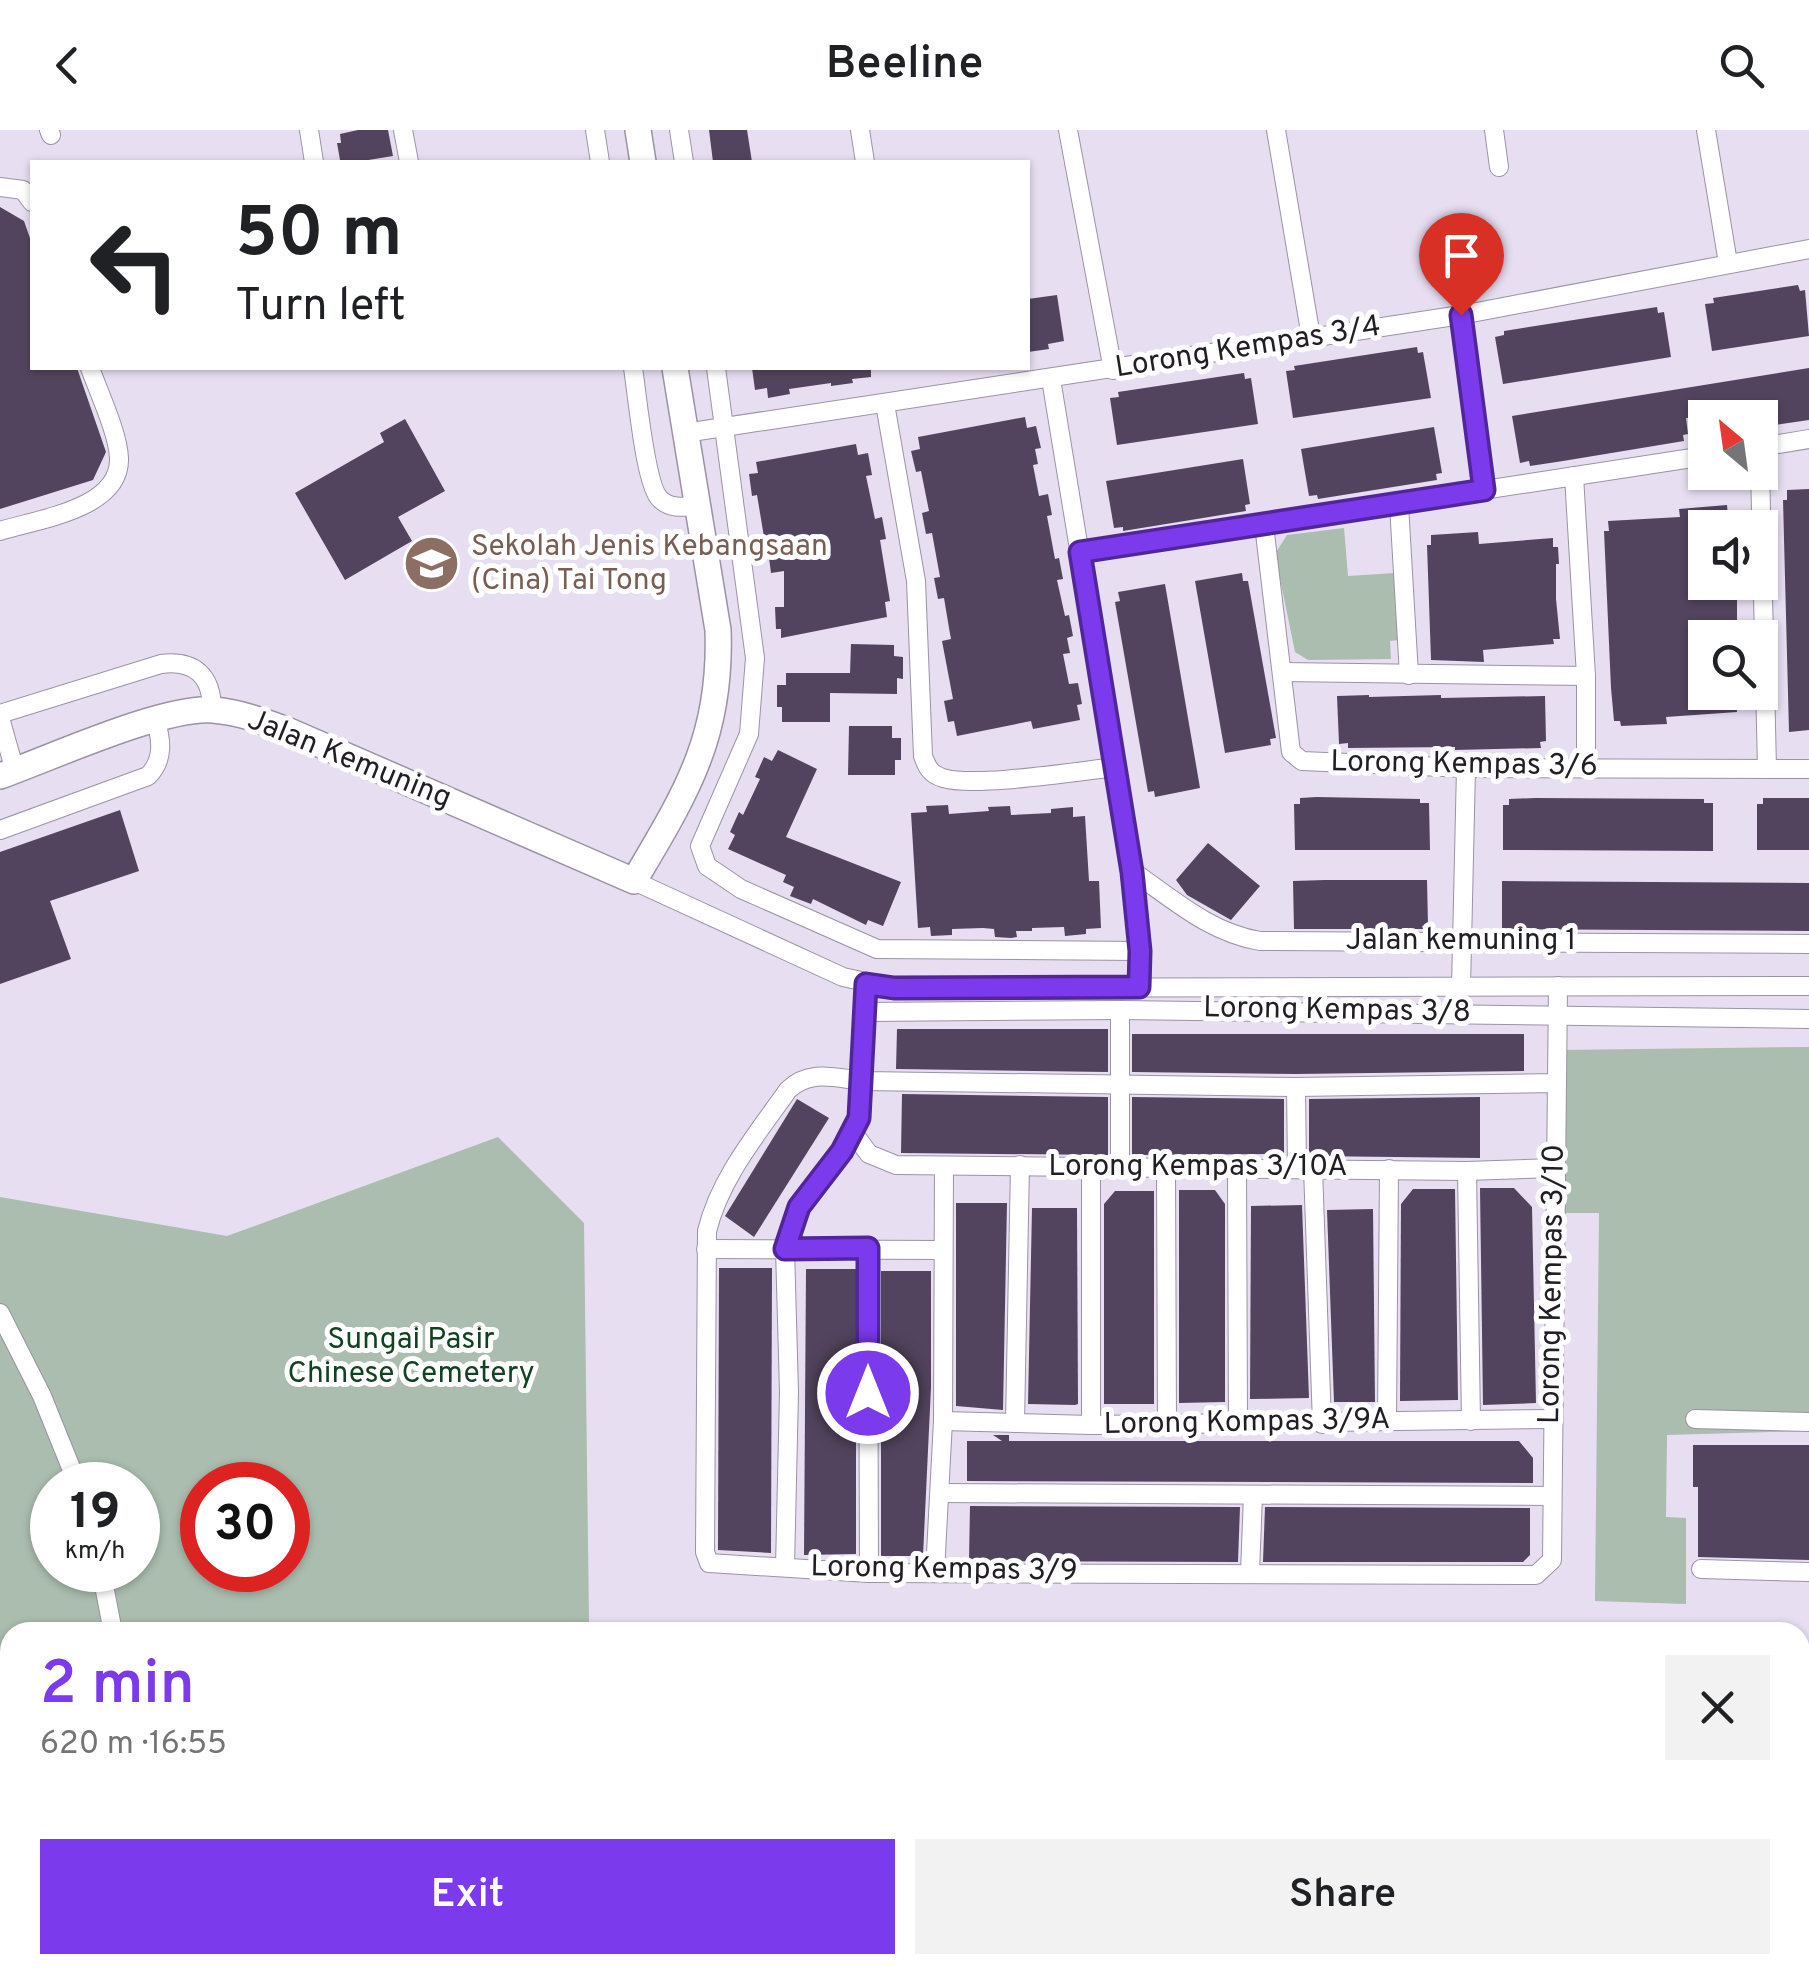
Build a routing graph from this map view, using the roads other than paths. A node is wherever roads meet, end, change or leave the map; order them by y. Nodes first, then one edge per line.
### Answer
1 (309, 130) edge
2 (403, 130) edge
3 (595, 130) edge
4 (638, 130) edge
5 (679, 130) edge
6 (860, 130) edge
7 (1068, 130) edge
8 (1276, 130) edge
9 (1494, 130) edge
10 (1706, 130) edge
11 (314, 160) edge
12 (409, 160) edge
13 (600, 160) edge
14 (644, 160) edge
15 (684, 160) edge
16 (865, 160) edge
17 (1500, 166) dead end
18 (0, 187) edge
19 (28, 196) edge
20 (1809, 249) edge
21 (1728, 263) junction
22 (1461, 315) junction
23 (1311, 337) junction
24 (91, 370) edge
25 (633, 370) edge
26 (675, 370) edge
27 (716, 370) edge
28 (1113, 370) junction
29 (1052, 379) junction
30 (885, 404) junction
31 (726, 427) junction
32 (684, 433) junction
33 (1809, 439) edge
34 (1778, 444) edge
35 (1688, 459) edge
36 (1574, 476) junction
37 (1484, 490) junction
38 (1761, 490) edge
39 (1399, 505) junction
40 (697, 506) junction
41 (1264, 524) junction
42 (0, 531) edge
43 (1080, 552) junction
44 (1283, 672) junction
45 (1409, 676) junction
46 (1586, 676) junction
47 (212, 710) junction
48 (0, 716) edge
49 (155, 720) junction
50 (1117, 767) junction
51 (1466, 768) junction
52 (1586, 768) junction
53 (1767, 769) junction
54 (1809, 769) edge
55 (8, 774) edge
56 (0, 830) edge
57 (1132, 872) junction
58 (634, 882) junction
59 (1461, 940) junction
60 (1809, 944) edge
61 (1140, 951) junction
62 (866, 984) junction
63 (1558, 986) junction
64 (1809, 986) edge
65 (1139, 987) junction
66 (1461, 988) junction
67 (1120, 1010) junction
68 (866, 1012) junction
69 (1557, 1014) junction
70 (1809, 1020) edge
71 (864, 1081) junction
72 (1555, 1083) junction
73 (1120, 1084) junction
74 (1296, 1087) junction
75 (854, 1134) junction
76 (944, 1166) junction
77 (1020, 1166) junction
78 (1120, 1166) junction
79 (1091, 1167) junction
80 (1166, 1168) junction
81 (1237, 1168) junction
82 (1305, 1168) junction
83 (1554, 1168) junction
84 (1388, 1169) junction
85 (1467, 1171) junction
86 (868, 1248) junction
87 (706, 1249) junction
88 (785, 1249) junction
89 (942, 1250) junction
90 (0, 1313) edge
91 (1552, 1419) junction
92 (1694, 1419) dead end
93 (943, 1421) junction
94 (1387, 1421) junction
95 (1470, 1421) junction
96 (1809, 1422) edge
97 (1015, 1423) junction
98 (1167, 1424) junction
99 (1238, 1424) junction
100 (1322, 1424) junction
101 (1091, 1425) junction
102 (69, 1462) edge
103 (940, 1493) junction
104 (1253, 1495) junction
105 (1552, 1496) junction
106 (785, 1566) junction
107 (1702, 1569) dead end
108 (936, 1572) junction
109 (1809, 1572) edge
110 (869, 1573) junction
111 (1250, 1573) junction
112 (1536, 1575) joint
113 (106, 1592) edge
114 (111, 1622) edge

1 - 11 street
2 - 12 street
3 - 13 street
4 - 14 street
5 - 15 street
6 - 16 street
7 - 28 street
8 - 23 street
9 - 17 street
10 - 21 street
18 - 19 street
20 - 21 street, Lorong Kempas 3/4
21 - 22 street, Lorong Kempas 3/4
22 - 23 street, Lorong Kempas 3/4
22 - 37 street
23 - 28 street, Lorong Kempas 3/4
24 - 42 street
25 - 40 street
26 - 32 street
27 - 31 street
28 - 29 street, Lorong Kempas 3/4
29 - 30 street, Lorong Kempas 3/4
29 - 43 street
30 - 31 street, Lorong Kempas 3/4
30 - 50 street
31 - 32 street, Lorong Kempas 3/4
31 - 61 street
32 - 40 street
33 - 34 street
35 - 36 street
36 - 37 street
36 - 46 street
37 - 39 street
38 - 53 street
39 - 41 street
39 - 45 street
40 - 58 street
41 - 43 street
41 - 44 street, Lorong Kempas 3/6
43 - 50 street
44 - 45 street
44 - 51 street, Lorong Kempas 3/6
45 - 46 street
46 - 52 street
47 - 48 street
47 - 49 street, Jalan Kemuning
47 - 58 street, Jalan Kemuning
48 - 55 street
49 - 55 street, Jalan Kemuning
49 - 56 street
50 - 57 street
51 - 52 street, Lorong Kempas 3/6
51 - 59 street
52 - 53 street, Lorong Kempas 3/6
53 - 54 street, Lorong Kempas 3/6
57 - 59 street, Jalan kemuning 1
57 - 61 street
58 - 62 street
59 - 60 street, Jalan kemuning 1
59 - 66 street
61 - 65 street
62 - 65 street
62 - 68 street
63 - 64 street
63 - 66 street
63 - 69 street, Lorong Kempas 3/10
65 - 66 street
67 - 68 street, Lorong Kempas 3/8
67 - 69 street, Lorong Kempas 3/8
67 - 73 street
68 - 71 street
69 - 70 street, Lorong Kempas 3/8
69 - 72 street, Lorong Kempas 3/10
71 - 73 street
71 - 75 street
71 - 87 street
72 - 74 street
72 - 83 street, Lorong Kempas 3/10
73 - 74 street
73 - 78 street
74 - 82 street
75 - 76 street, Lorong Kempas 3/10A
75 - 88 street, Lorong Kempas 3/9
76 - 77 street, Lorong Kempas 3/10A
76 - 89 street
77 - 79 street, Lorong Kempas 3/10A
77 - 97 street
78 - 79 street, Lorong Kempas 3/10A
78 - 80 street, Lorong Kempas 3/10A
79 - 101 street
80 - 81 street, Lorong Kempas 3/10A
80 - 98 street
81 - 82 street, Lorong Kempas 3/10A
81 - 99 street
82 - 84 street, Lorong Kempas 3/10A
82 - 100 street
83 - 85 street, Lorong Kempas 3/10A
83 - 91 street, Lorong Kempas 3/10
84 - 85 street, Lorong Kempas 3/10A
84 - 94 street
85 - 95 street
86 - 88 street
86 - 89 street
86 - 110 street
87 - 88 street
87 - 106 street
88 - 106 street, Lorong Kempas 3/9
89 - 93 street
90 - 102 street
91 - 95 street, Lorong Kompas 3/9A
91 - 105 street, Lorong Kempas 3/10
92 - 96 street
93 - 97 street, Lorong Kompas 3/9A
93 - 103 street
94 - 95 street, Lorong Kompas 3/9A
94 - 100 street, Lorong Kompas 3/9A
97 - 101 street, Lorong Kompas 3/9A
98 - 99 street, Lorong Kompas 3/9A
98 - 101 street, Lorong Kompas 3/9A
99 - 100 street, Lorong Kompas 3/9A
103 - 104 street
103 - 108 street
104 - 105 street
104 - 111 street
105 - 112 street, Lorong Kempas 3/10
106 - 110 street, Lorong Kempas 3/9
107 - 109 street
108 - 110 street, Lorong Kempas 3/9
108 - 111 street, Lorong Kempas 3/9
111 - 112 street, Lorong Kempas 3/9
113 - 114 street

